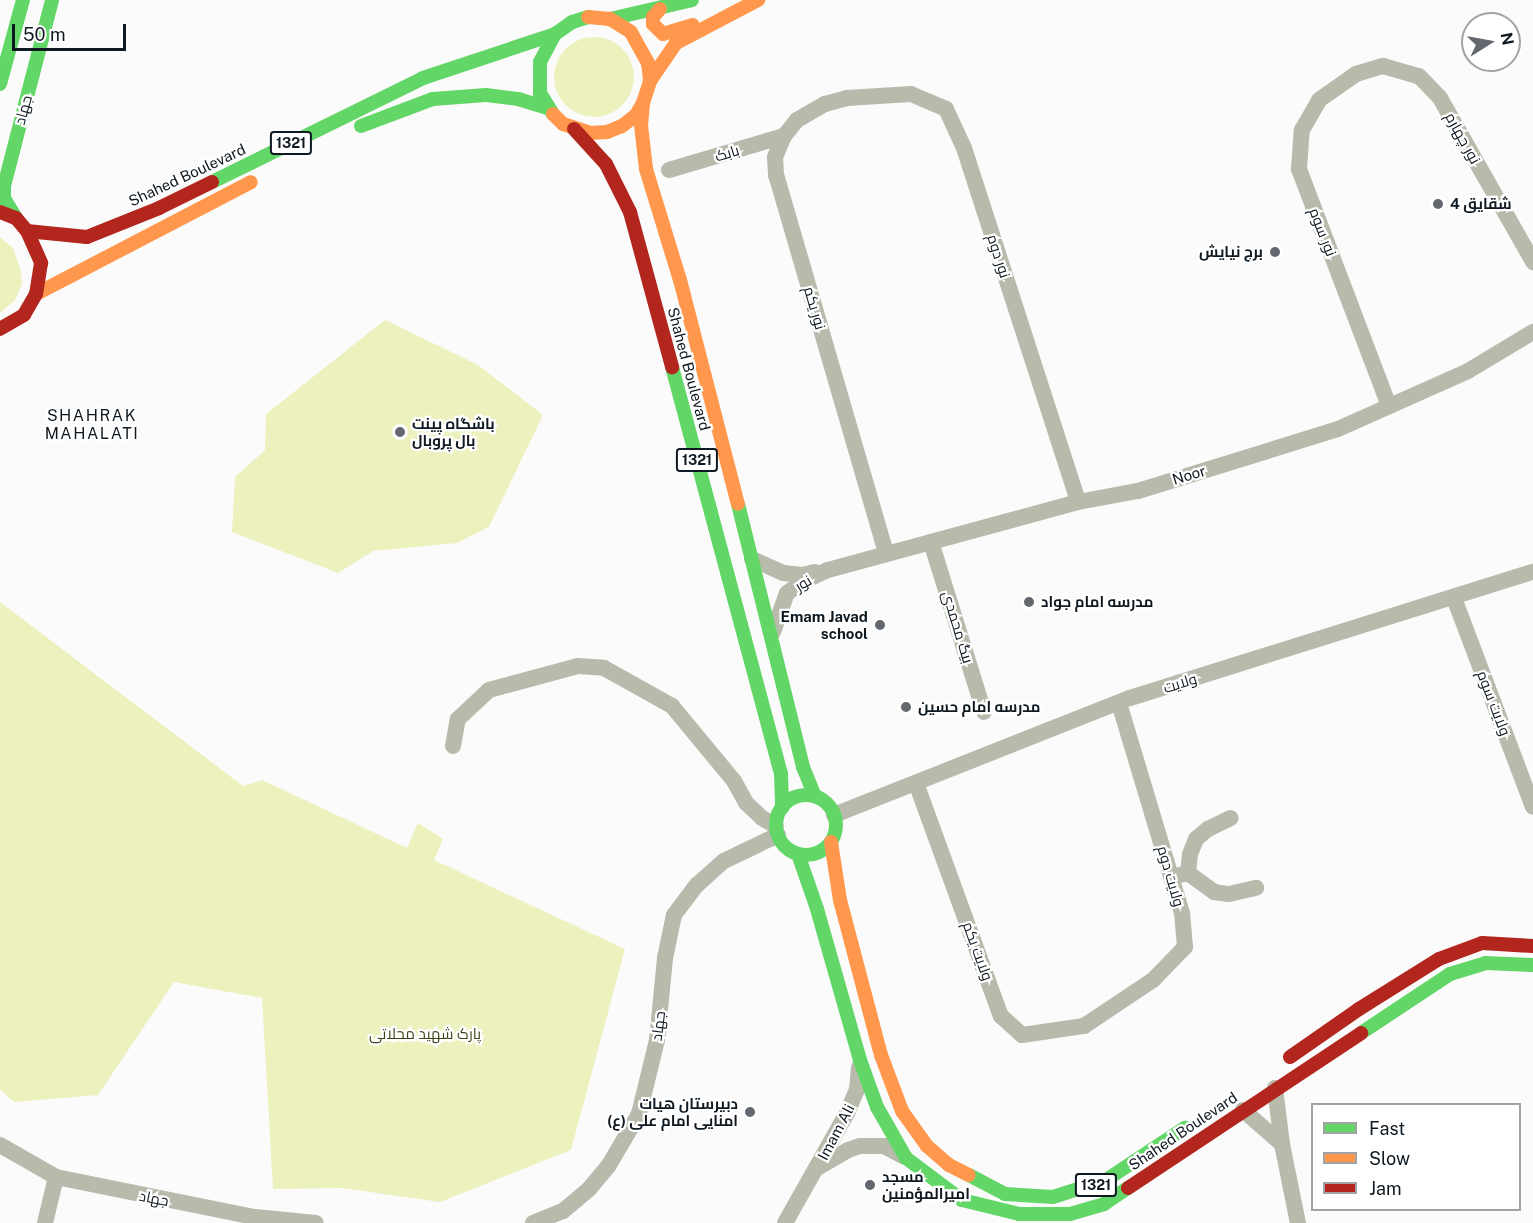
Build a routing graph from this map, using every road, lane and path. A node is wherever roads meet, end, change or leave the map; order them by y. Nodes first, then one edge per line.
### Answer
1 (23, 0) edge
2 (52, 0) edge
3 (645, 0) edge
4 (692, 0) edge
5 (758, 0) edge
6 (660, 9) junction
7 (588, 17) junction
8 (610, 19) junction
9 (708, 25) junction
10 (555, 34) junction
11 (1356, 74) joint
12 (650, 81) junction
13 (0, 84) edge
14 (643, 103) junction
15 (547, 108) junction
16 (574, 129) junction
17 (349, 131) dead end
18 (784, 136) junction
19 (669, 170) dead end
20 (266, 174) dead end
21 (0, 212) edge
22 (16, 218) junction
23 (27, 231) junction
24 (1533, 262) edge
25 (36, 294) junction
26 (0, 329) edge
27 (1533, 332) edge
28 (1389, 406) junction
29 (1078, 502) junction
30 (932, 542) junction
31 (886, 553) junction
32 (752, 559) junction
33 (828, 570) junction
34 (1533, 572) edge
35 (1454, 598) junction
36 (772, 635) junction
37 (1119, 703) junction
38 (984, 712) dead end
39 (453, 746) dead end
40 (916, 783) junction
41 (815, 796) junction
42 (1533, 807) edge
43 (782, 808) junction
44 (834, 815) junction
45 (1231, 818) dead end
46 (777, 830) junction
47 (831, 842) junction
48 (798, 854) junction
49 (1188, 873) junction
50 (1171, 877) junction
51 (1256, 888) dead end
52 (1533, 946) edge
53 (1533, 965) edge
54 (1102, 1016) joint
55 (860, 1060) junction
56 (1272, 1077) junction
57 (1239, 1103) junction
58 (1194, 1121) dead end
59 (1282, 1144) junction
60 (0, 1145) edge
61 (906, 1158) junction
62 (817, 1168) junction
63 (56, 1177) junction
64 (788, 1220) edge
65 (45, 1223) edge
66 (316, 1223) edge
67 (532, 1223) edge
68 (1298, 1223) edge

1 - 13 main road, جهاد
2 - 22 main road, جهاد
3 - 7 street
4 - 6 main road
5 - 9 main road
6 - 8 main road
6 - 9 main road
7 - 8 main road
7 - 10 main road
8 - 12 main road
9 - 12 main road
10 - 15 main road
10 - 23 main road, Shahed Boulevard / 1321
11 - 24 street, نور چهارم
11 - 28 street, نور سوم
12 - 14 main road
14 - 16 main road
14 - 32 main road, Shahed Boulevard / 1321
15 - 16 main road
15 - 17 main road
16 - 43 main road, Shahed Boulevard / 1321
18 - 19 street, بابک
18 - 29 street, نور دوم
18 - 31 street, نور یکم
20 - 25 main road, 1321
21 - 22 main road
22 - 23 main road
23 - 25 main road
25 - 26 main road
27 - 28 street, Noor
28 - 29 street, Noor
29 - 30 street, Noor
30 - 31 street, Noor
30 - 38 street, بیگ محمدی
31 - 33 street, Noor
32 - 33 street
32 - 36 main road, Shahed Boulevard / 1321
33 - 36 street, نور
34 - 35 street, ولایت
35 - 37 street, ولایت
35 - 42 street, ولایت سوم
36 - 41 main road, Shahed Boulevard / 1321
37 - 40 street, ولایت
37 - 50 street, ولایت دوم
39 - 46 street
40 - 44 street, ولایت
40 - 54 street, ولایت یکم
41 - 43 main road
41 - 44 main road
43 - 46 main road
44 - 47 main road
45 - 49 street
46 - 48 main road
46 - 67 street, جهاد
47 - 48 main road
47 - 58 main road, Shahed Boulevard / 1321
48 - 55 main road, Shahed Boulevard / 1321
49 - 50 street
49 - 51 street
50 - 54 street, ولایت دوم
52 - 56 main road, Shahed Boulevard / 1321
53 - 56 main road, Shahed Boulevard / 1321
55 - 61 main road, Shahed Boulevard / 1321
55 - 62 street, Imam Ali
56 - 57 main road, Shahed Boulevard / 1321
56 - 59 street
57 - 59 street
57 - 61 main road, Shahed Boulevard / 1321
59 - 68 street
60 - 63 street, جهاد
61 - 62 street, Imam Ali
62 - 64 street, Imam Ali
63 - 65 street
63 - 66 street, جهاد

